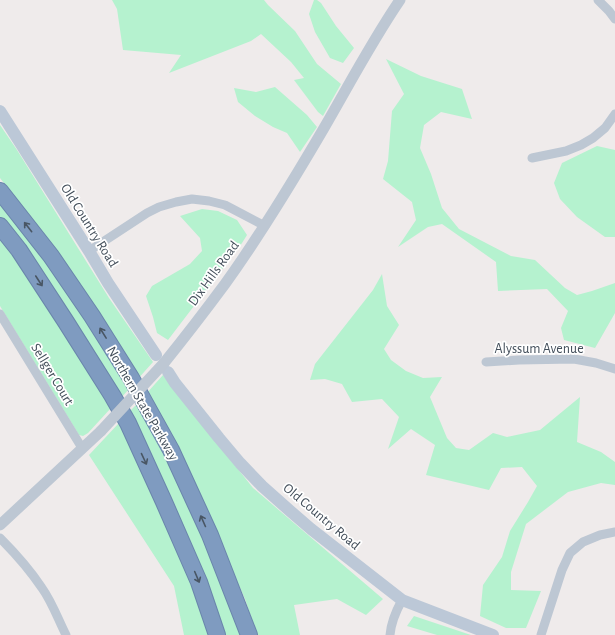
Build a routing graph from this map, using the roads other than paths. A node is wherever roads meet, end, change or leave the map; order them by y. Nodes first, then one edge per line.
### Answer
1 (400, 0) edge
2 (598, 0) edge
3 (615, 20) edge
4 (0, 111) edge
5 (615, 114) edge
6 (532, 158) dead end
7 (0, 191) edge
8 (0, 226) edge
9 (265, 226) junction
10 (89, 251) junction
11 (0, 314) edge
12 (156, 355) dead end
13 (486, 362) dead end
14 (615, 369) edge
15 (168, 372) dead end
16 (82, 448) junction
17 (0, 525) edge
18 (615, 532) edge
19 (0, 538) edge
20 (402, 600) junction
21 (66, 635) edge
22 (217, 635) edge
23 (249, 635) edge
24 (390, 635) edge
25 (493, 635) edge
26 (541, 635) edge

1 - 9 street, Dix Hills Road
2 - 3 street
4 - 10 main road, Old Country Road
5 - 6 street
23 -> 7 highway, Northern State Parkway
8 -> 22 highway, Northern State Parkway
9 - 10 street
9 - 16 street, Dix Hills Road, bridge
10 - 12 main road, Old Country Road
11 - 16 street, Sellger Court
13 - 14 street, Alyssum Avenue
15 - 20 main road, Old Country Road
16 - 17 street, Dix Hills Road
18 - 26 street
19 - 21 street
20 - 24 street
20 - 25 main road, Old Country Road

